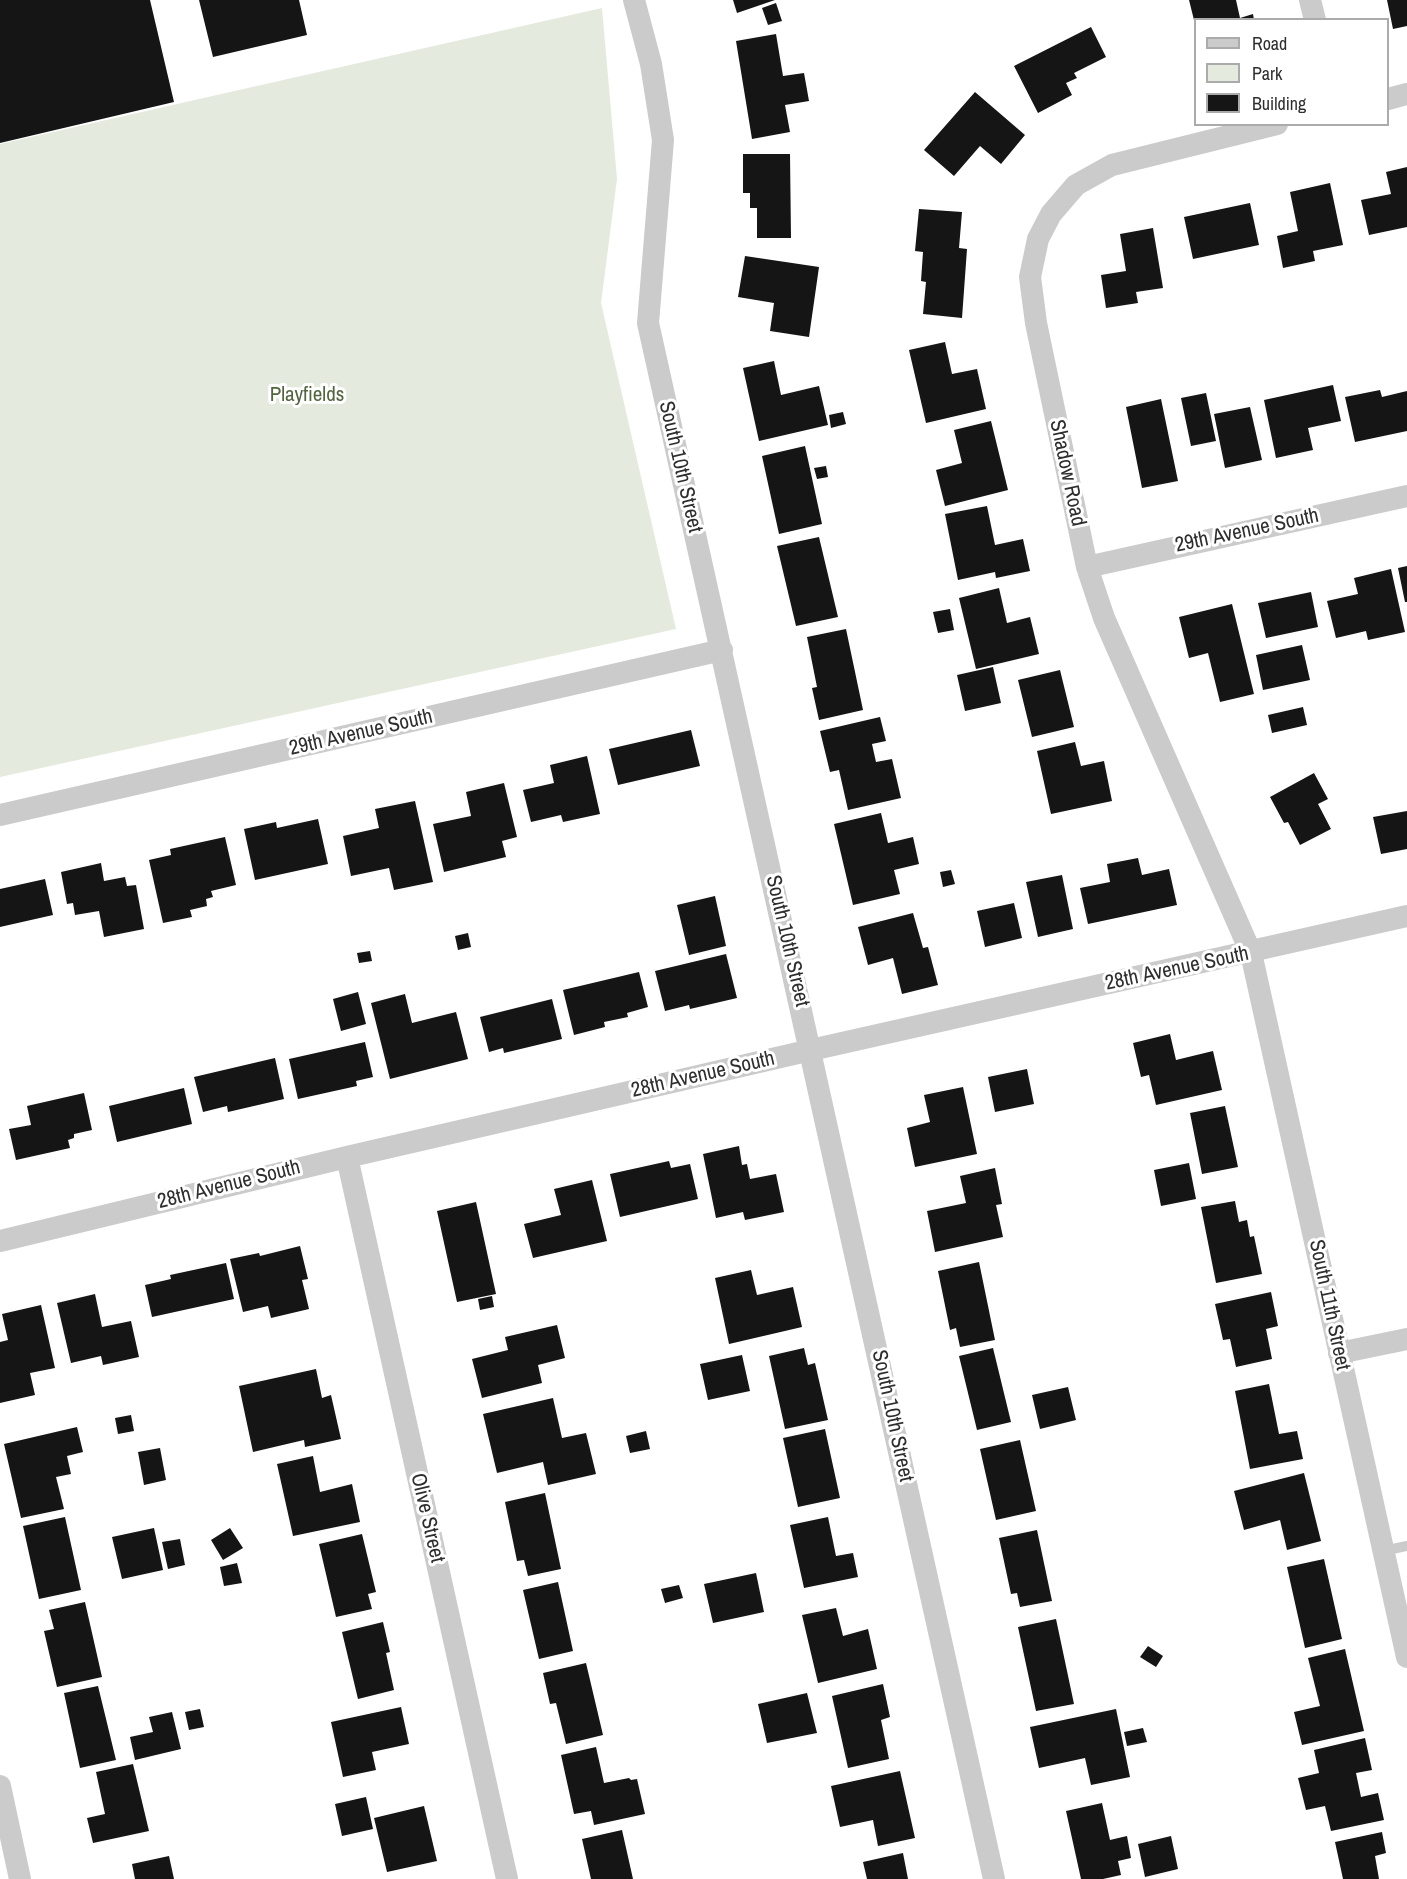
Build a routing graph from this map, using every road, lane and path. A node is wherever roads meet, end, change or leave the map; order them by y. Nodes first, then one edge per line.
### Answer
1 (634, 0) edge
2 (1310, 0) edge
3 (1314, 18) edge
4 (1407, 94) edge
5 (1389, 99) edge
6 (1269, 126) edge
7 (1407, 496) edge
8 (1087, 567) junction
9 (722, 650) junction
10 (0, 815) edge
11 (1407, 916) edge
12 (1251, 953) junction
13 (811, 1050) junction
14 (347, 1157) junction
15 (0, 1241) edge
16 (1407, 1339) edge
17 (1339, 1353) junction
18 (1407, 1546) edge
19 (1383, 1551) junction
20 (1407, 1657) edge
21 (0, 1786) edge
22 (20, 1879) edge
23 (507, 1879) edge
24 (994, 1879) edge

1 - 9 street, South 10th Street
2 - 3 street
4 - 5 street
6 - 8 street, Shadow Road
7 - 8 street, 29th Avenue South
8 - 12 street, Shadow Road
9 - 10 street, 29th Avenue South
9 - 13 street, South 10th Street
11 - 12 street, 28th Avenue South
12 - 13 street, 28th Avenue South
12 - 17 street, South 11th Street
13 - 14 street, 28th Avenue South
13 - 24 street, South 10th Street
14 - 15 street, 28th Avenue South
14 - 23 street, Olive Street
16 - 17 street
17 - 19 street, South 11th Street
18 - 19 lane
19 - 20 street, South 11th Street
21 - 22 street

